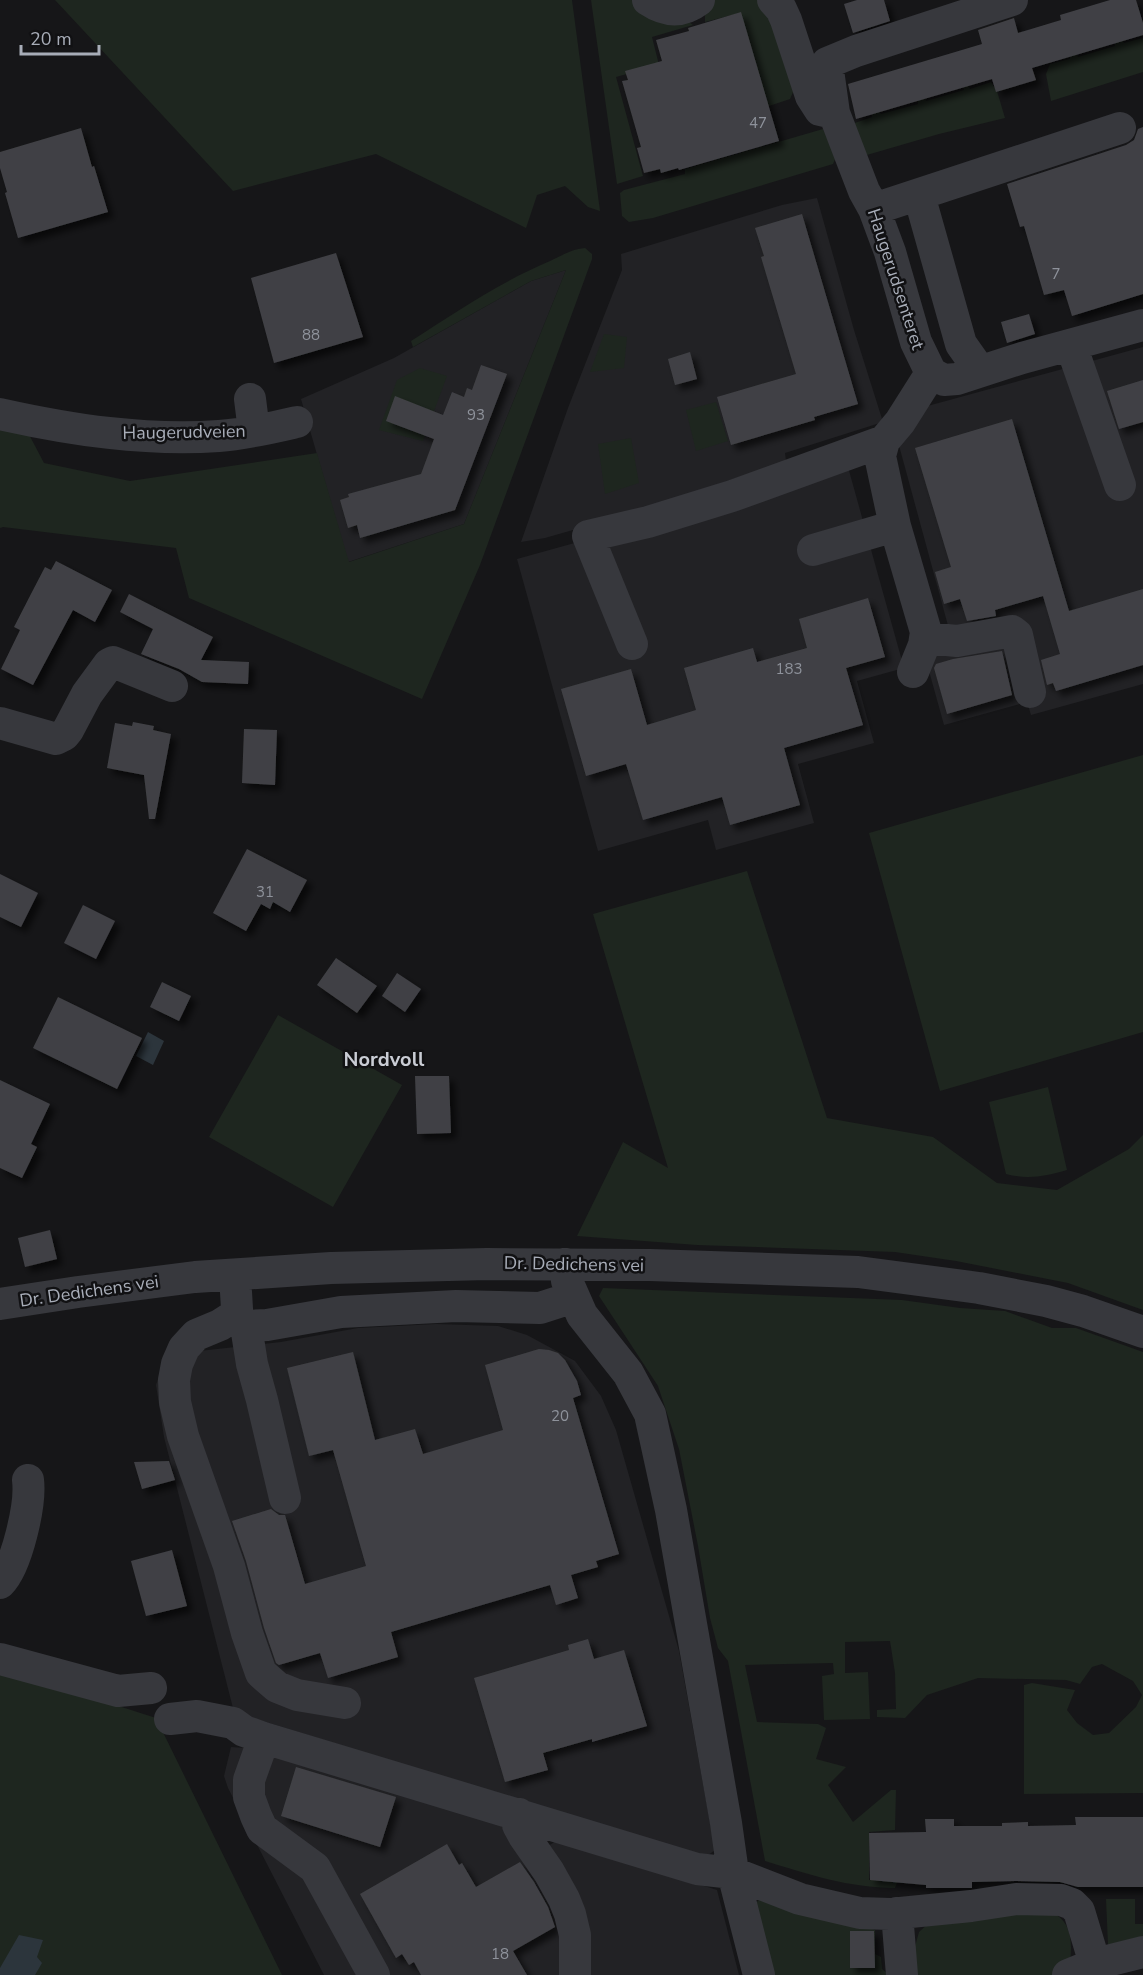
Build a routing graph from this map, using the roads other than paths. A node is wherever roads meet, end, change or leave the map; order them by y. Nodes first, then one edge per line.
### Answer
1 (648, 0) edge
2 (699, 0) edge
3 (773, 0) edge
4 (1012, 0) edge
5 (834, 113) junction
6 (1120, 128) dead end
7 (919, 195) junction
8 (874, 209) junction
9 (1143, 325) edge
10 (1071, 345) junction
11 (980, 371) junction
12 (932, 373) junction
13 (250, 399) dead end
14 (0, 414) edge
15 (297, 422) dead end
16 (254, 431) junction
17 (884, 441) junction
18 (1120, 485) dead end
19 (896, 526) junction
20 (813, 550) dead end
21 (926, 638) junction
22 (632, 644) dead end
23 (913, 672) dead end
24 (172, 686) dead end
25 (1030, 692) dead end
26 (0, 723) edge
27 (565, 1264) junction
28 (574, 1297) junction
29 (0, 1304) edge
30 (238, 1312) junction
31 (1143, 1332) edge
32 (28, 1480) dead end
33 (285, 1498) dead end
34 (0, 1583) edge
35 (0, 1659) edge
36 (151, 1688) dead end
37 (345, 1703) dead end
38 (170, 1719) dead end
39 (264, 1738) junction
40 (519, 1814) junction
41 (732, 1873) junction
42 (897, 1913) junction
43 (1143, 1952) edge
44 (1082, 1970) edge
45 (374, 1975) edge
46 (575, 1975) edge
47 (759, 1975) edge
48 (902, 1975) edge

1 - 2 street
3 - 5 street
4 - 5 street, Haugerudsenteret
5 - 8 street, Haugerudsenteret
6 - 7 street
7 - 8 street
7 - 11 street
8 - 12 street, Haugerudsenteret
9 - 10 street
10 - 11 street
10 - 18 street
11 - 12 street
12 - 17 street
13 - 16 street
14 - 16 street, Haugerudveien
15 - 16 street, Haugerudveien
17 - 19 street
17 - 22 street
19 - 20 street
19 - 21 street
21 - 23 street
21 - 25 street
24 - 26 street
27 - 28 street
27 - 29 street, Dr. Dedichens vei
27 - 31 street, Dr. Dedichens vei
28 - 30 street
28 - 41 street
30 - 33 street
30 - 37 street
32 - 34 street
35 - 36 street
38 - 39 street
39 - 40 street
39 - 45 street
40 - 41 street
40 - 46 street
41 - 42 street
41 - 47 street
42 - 44 street
42 - 48 street
43 - 44 street

